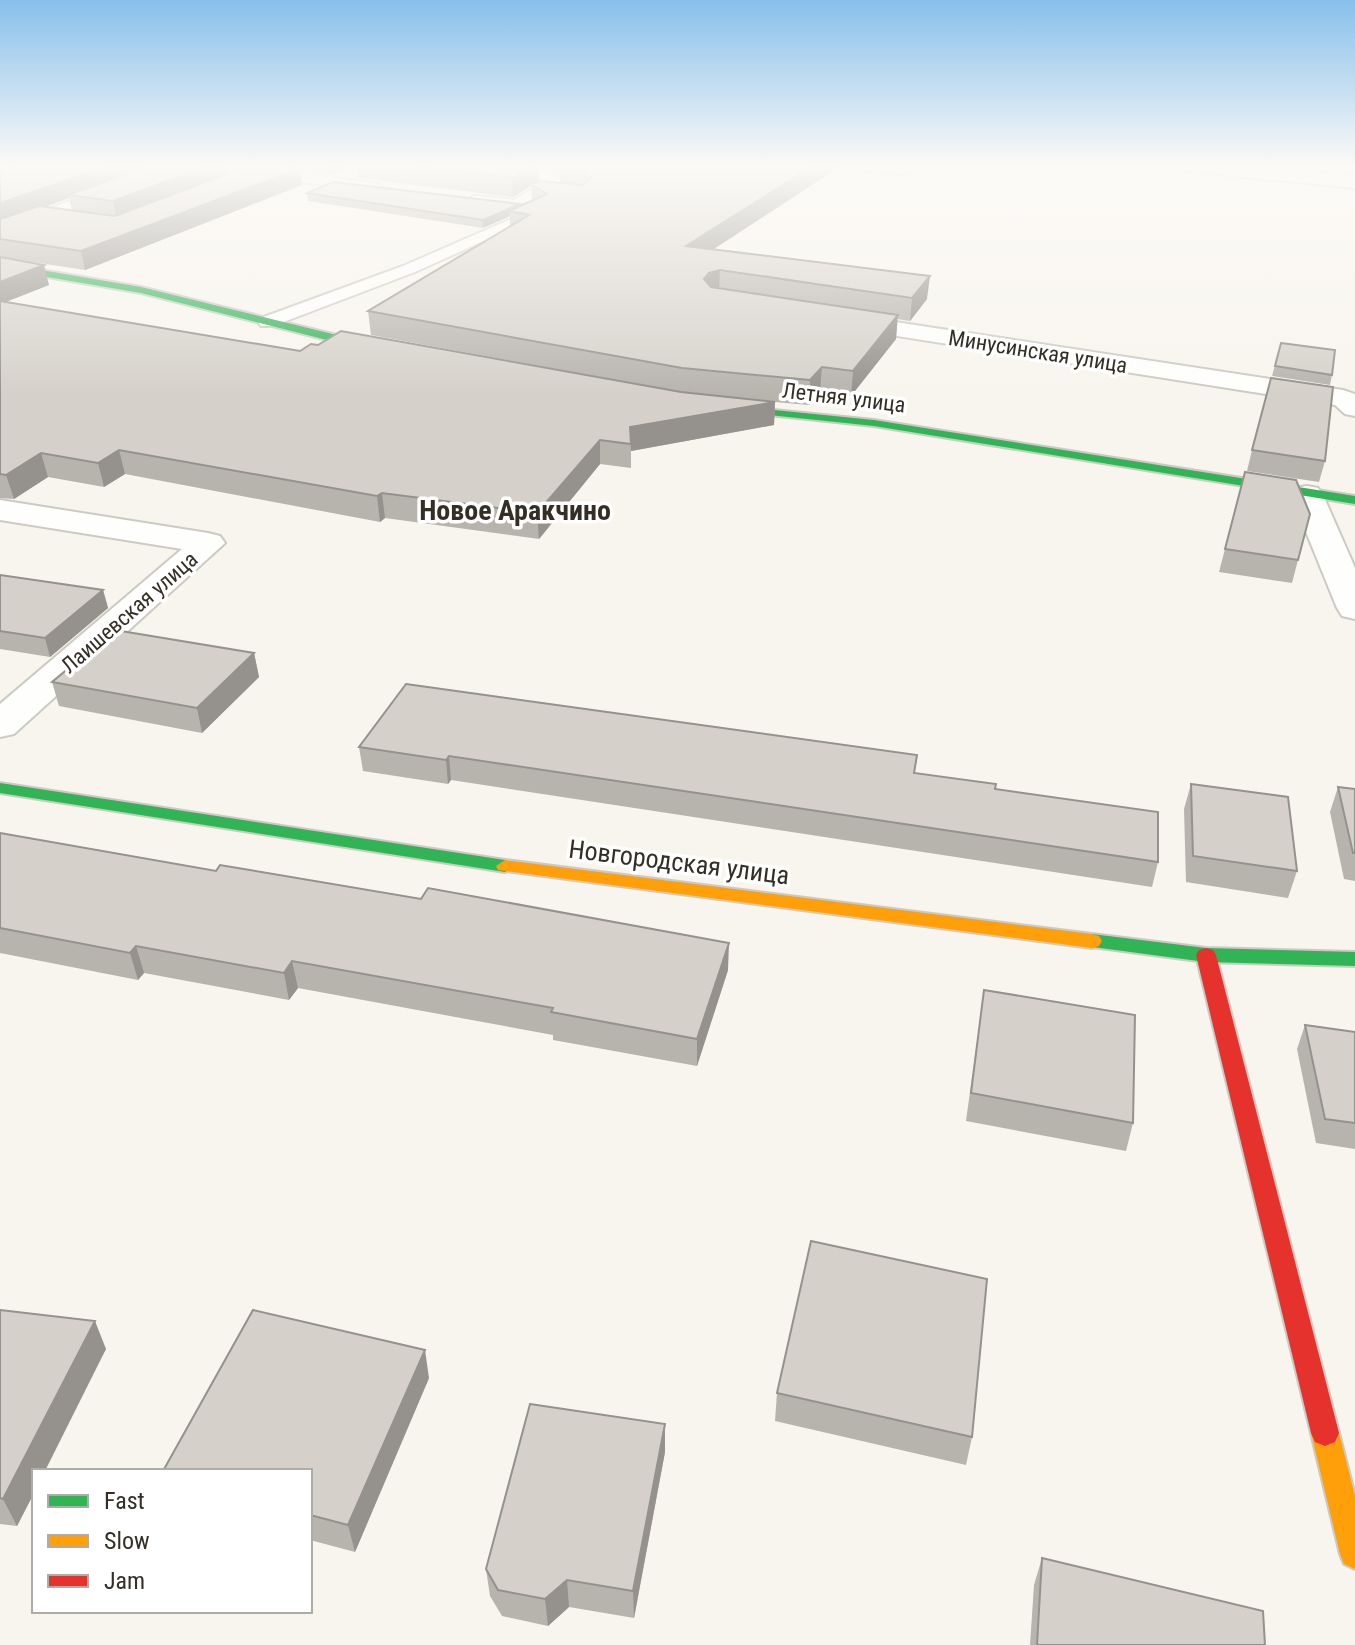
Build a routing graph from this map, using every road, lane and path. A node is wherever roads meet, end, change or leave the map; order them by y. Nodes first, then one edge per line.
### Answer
1 (469, 243) edge
2 (0, 266) edge
3 (812, 316) edge
4 (267, 322) junction
5 (400, 351) edge
6 (696, 405) edge
7 (1355, 408) edge
8 (1307, 495) junction
9 (1355, 500) edge
10 (0, 510) edge
11 (1355, 608) edge
12 (0, 725) edge
13 (0, 788) edge
14 (1206, 955) junction
15 (1355, 959) edge
16 (1355, 1554) edge

1 - 4 lane
2 - 4 street
3 - 7 street, Минусинская улица
4 - 5 street
6 - 8 street, Летняя улица
8 - 9 street, Летняя улица
8 - 11 street
10 - 12 street, Лаишевская улица
13 - 14 street, Новгородская улица
14 - 15 street, Новгородская улица
14 - 16 street

